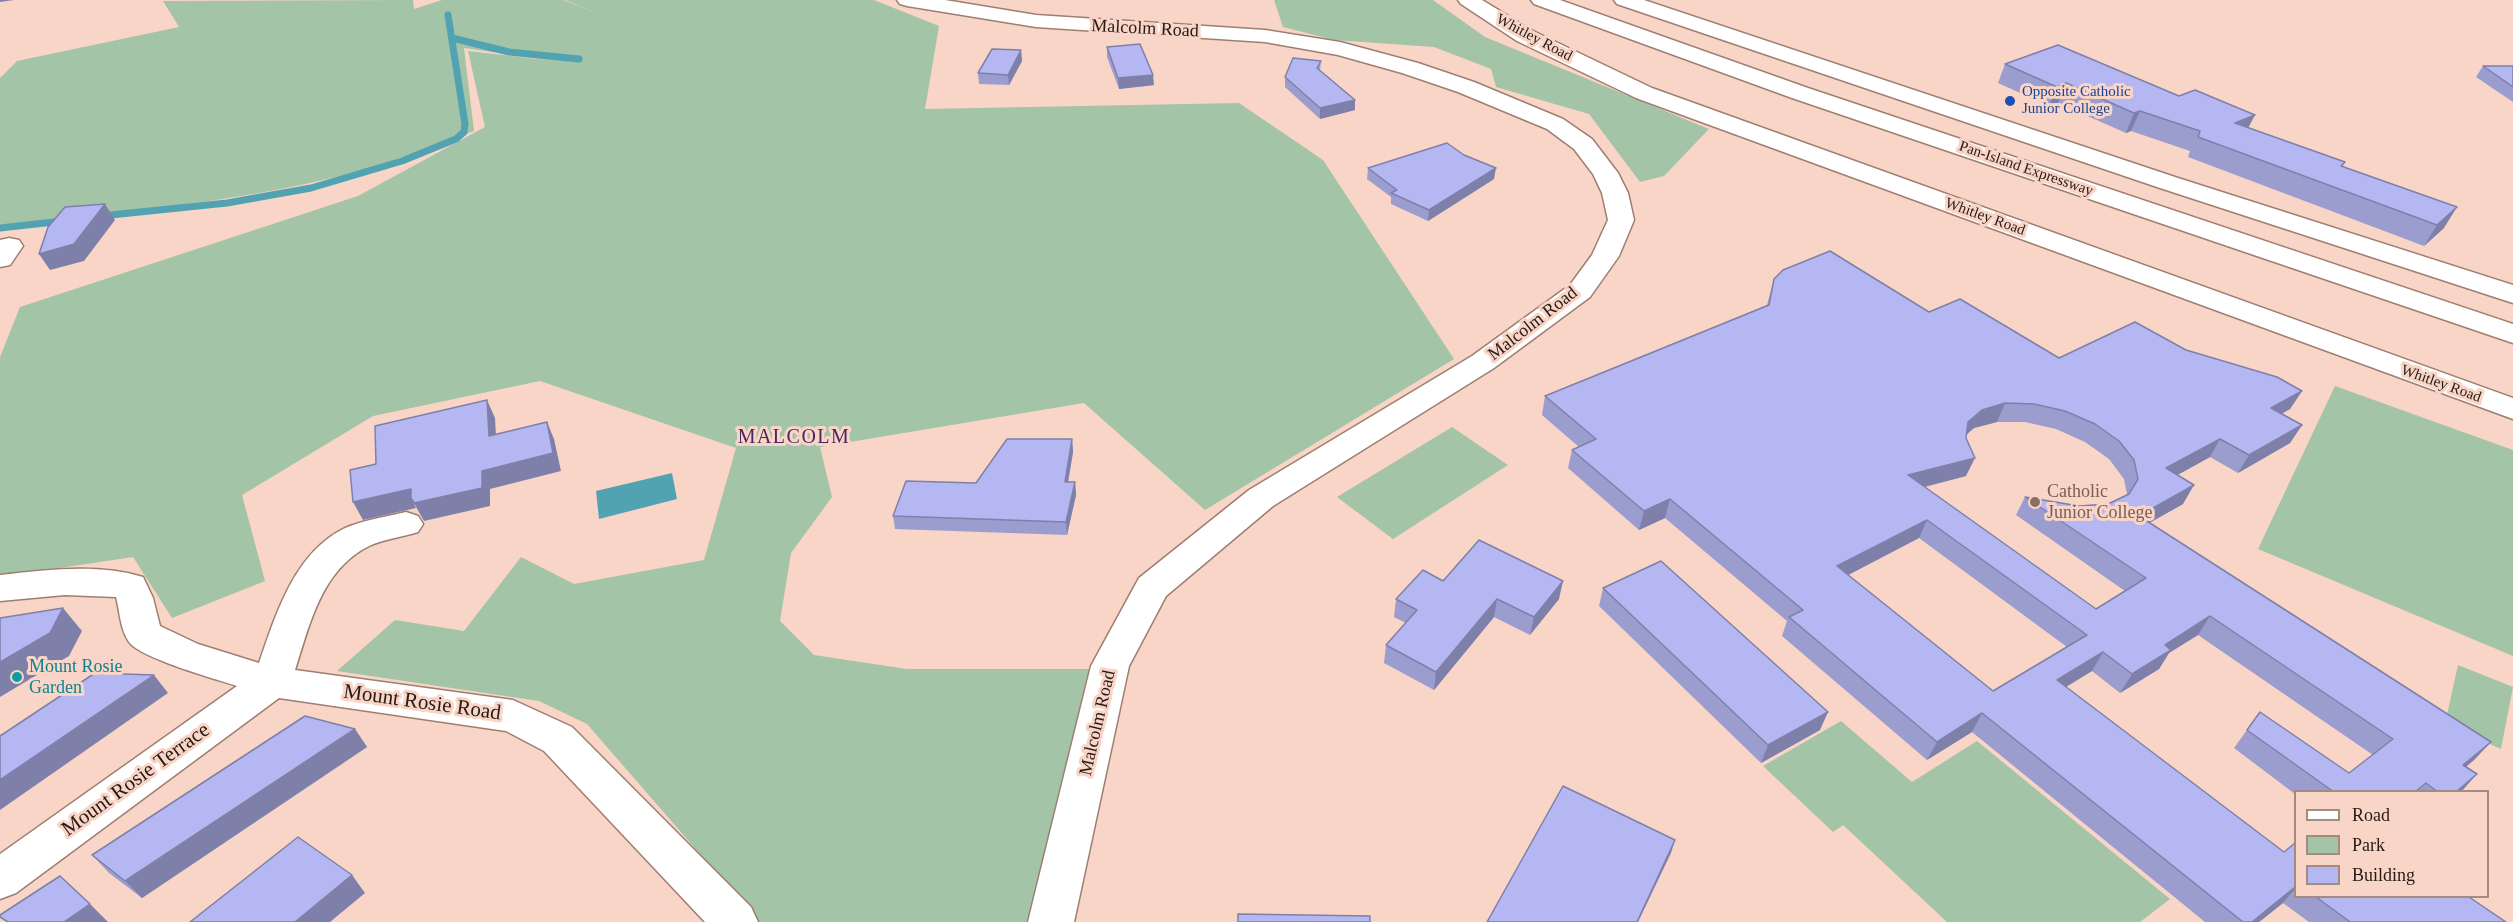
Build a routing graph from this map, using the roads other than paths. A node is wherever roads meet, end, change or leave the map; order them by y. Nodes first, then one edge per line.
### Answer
1 (907, 0) edge
2 (1468, 0) edge
3 (1541, 0) edge
4 (1624, 0) edge
5 (1672, 0) edge
6 (1813, 42) dead end
7 (1939, 82) dead end
8 (2513, 283) edge
9 (2513, 294) edge
10 (2513, 334) edge
11 (2513, 409) edge
12 (406, 524) dead end
13 (0, 588) edge
14 (272, 682) junction
15 (0, 879) edge
16 (735, 922) edge
17 (1052, 922) edge

1 - 17 main road, Malcolm Road
2 - 11 main road, Whitley Road
3 - 10 main road, Pan-Island Expressway
4 - 9 main road, Pan-Island Expressway
5 - 6 main road
7 - 8 main road
12 - 14 main road
13 - 14 main road, Mount Rosie Road
14 - 15 main road, Mount Rosie Terrace
14 - 16 main road, Mount Rosie Road

